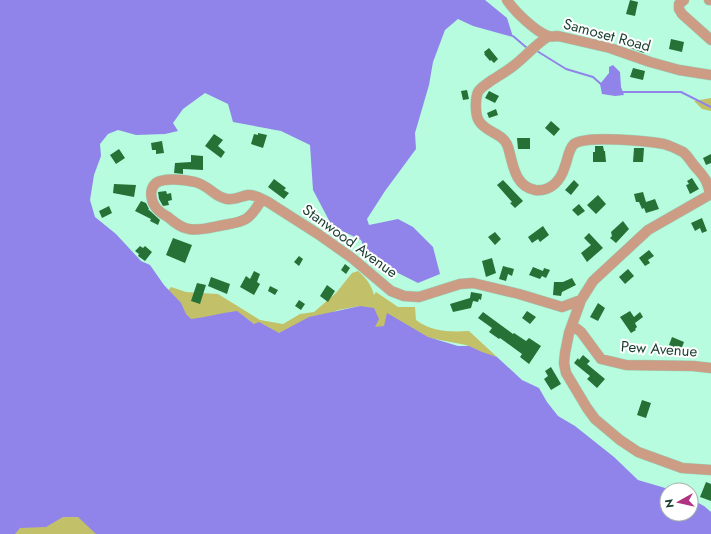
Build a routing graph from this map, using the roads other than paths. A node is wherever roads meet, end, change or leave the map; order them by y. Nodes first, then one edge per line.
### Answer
1 (507, 0) edge
2 (684, 0) edge
3 (549, 36) junction
4 (711, 40) edge
5 (711, 74) edge
6 (710, 194) edge
7 (262, 199) junction
8 (580, 300) junction
9 (562, 307) junction
10 (572, 325) junction
11 (711, 368) edge
12 (711, 470) edge

1 - 3 street, Samoset Road
2 - 4 street
3 - 5 street, Samoset Road
3 - 6 street
6 - 8 street
7 - 7 street
7 - 9 street, Stanwood Avenue
8 - 9 street
8 - 10 street
9 - 10 street
10 - 11 street, Pew Avenue
10 - 12 street

